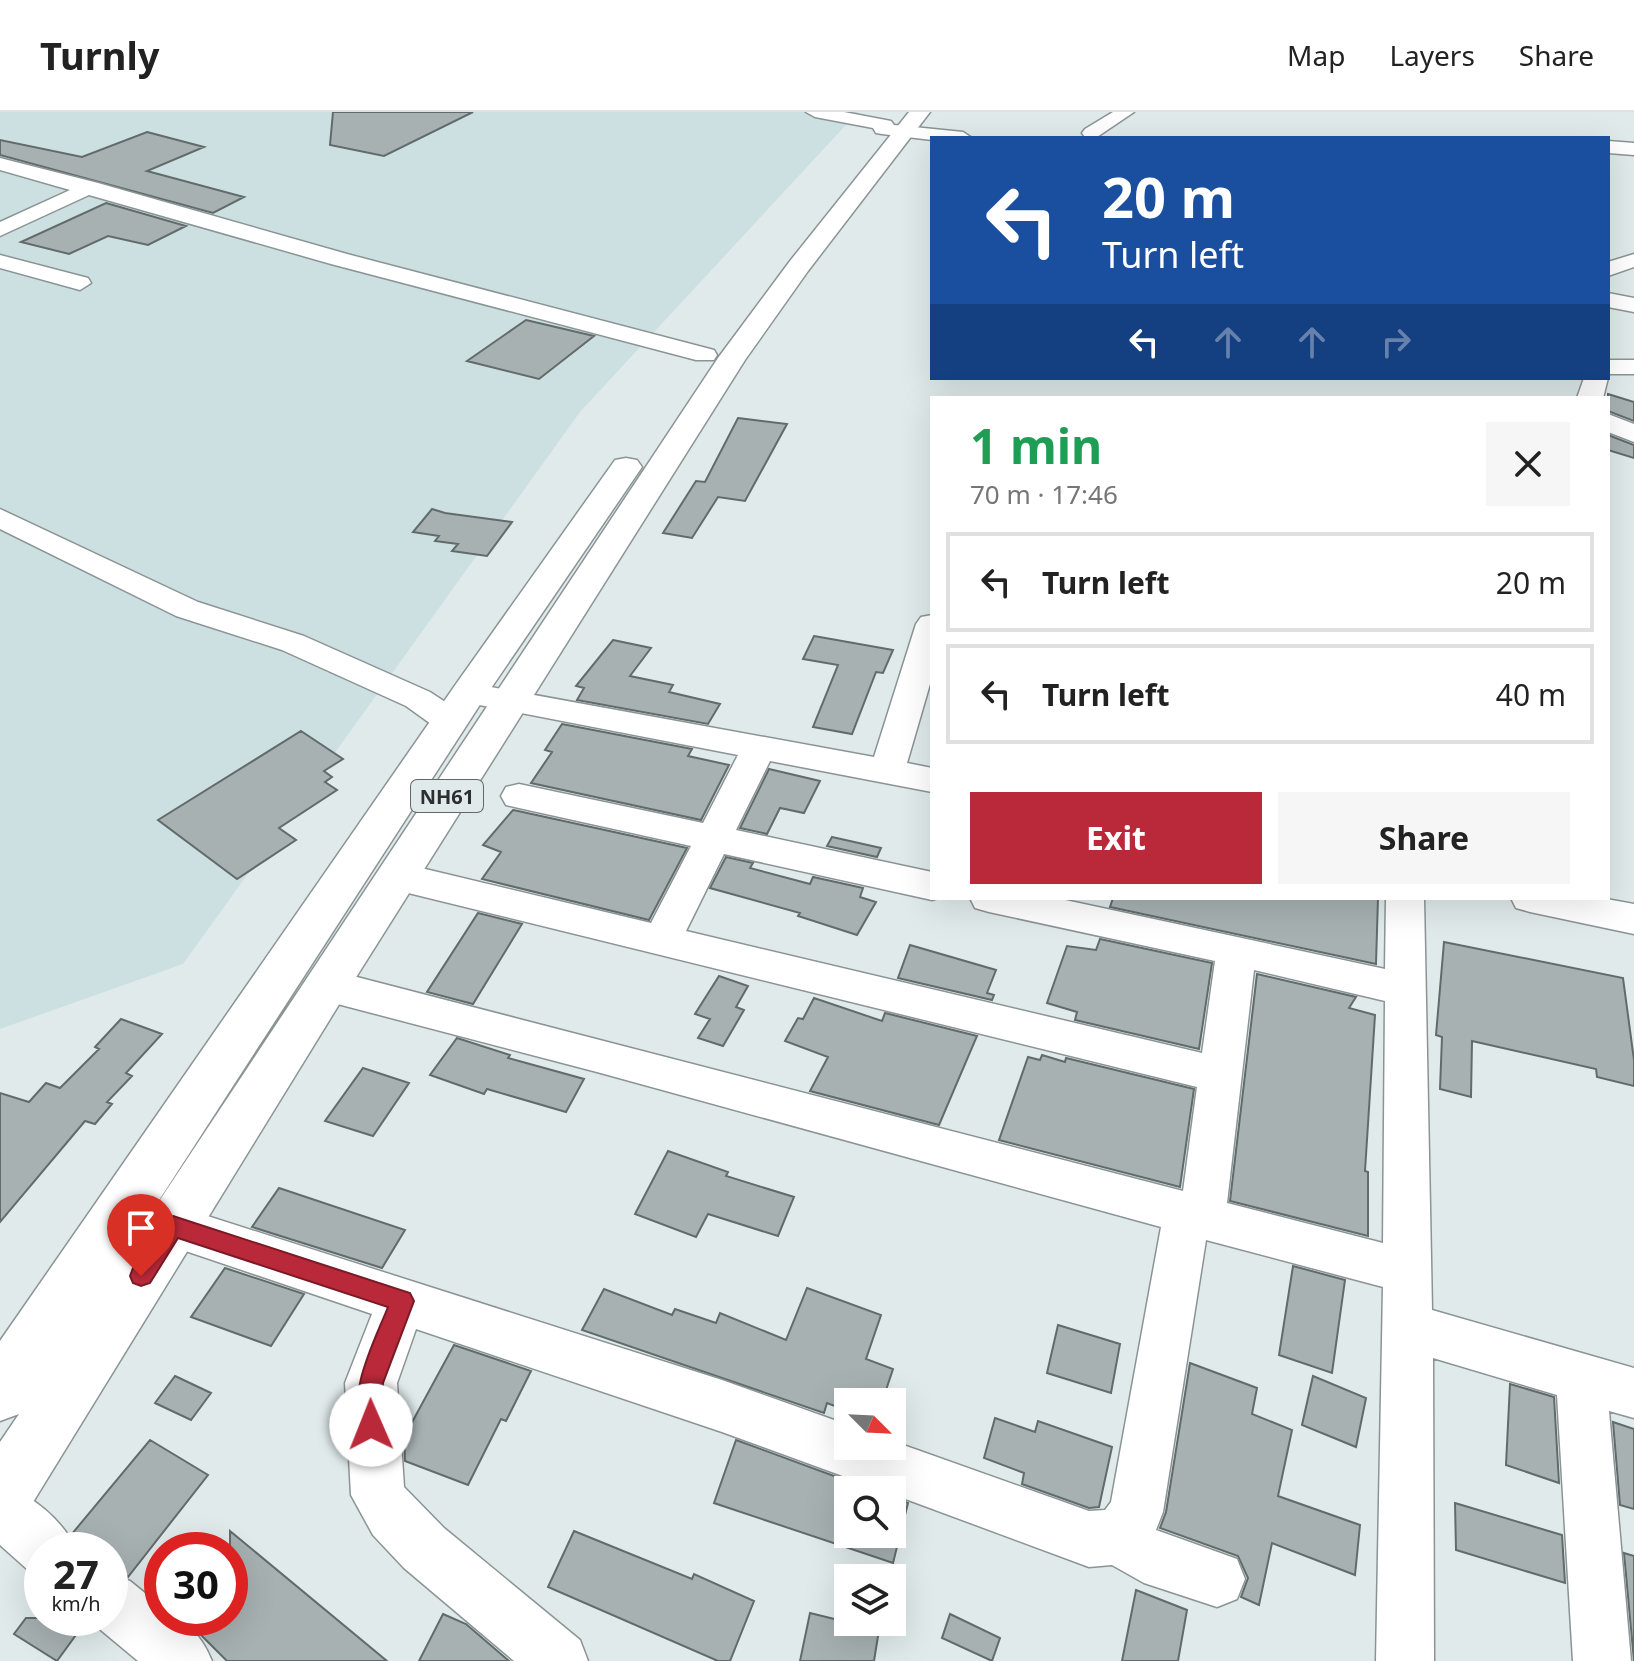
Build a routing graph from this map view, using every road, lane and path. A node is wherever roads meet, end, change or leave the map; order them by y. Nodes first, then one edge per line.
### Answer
1 (815, 112) edge
2 (1125, 112) edge
3 (897, 122) edge
4 (1091, 133) dead end
5 (955, 136) edge
6 (1610, 147) edge
7 (1634, 149) edge
8 (0, 164) edge
9 (91, 187) junction
10 (0, 207) edge
11 (34, 217) junction
12 (0, 230) edge
13 (1634, 260) edge
14 (0, 261) edge
15 (1610, 268) edge
16 (80, 283) dead end
17 (1610, 300) edge
18 (1634, 305) edge
19 (705, 355) junction
20 (1610, 367) edge
21 (1634, 367) edge
22 (1610, 423) edge
23 (1634, 434) edge
24 (0, 518) edge
25 (930, 631) edge
26 (509, 701) junction
27 (459, 707) junction
28 (760, 746) junction
29 (887, 771) junction
30 (930, 780) edge
31 (519, 796) dead end
32 (713, 839) junction
33 (396, 876) junction
34 (930, 886) edge
35 (1012, 900) edge
36 (1405, 900) edge
37 (1540, 900) edge
38 (1634, 919) edge
39 (661, 941) junction
40 (1236, 951) junction
41 (326, 985) junction
42 (1406, 990) junction
43 (1220, 1075) junction
44 (1195, 1217) junction
45 (173, 1226) junction
46 (1407, 1271) junction
47 (402, 1301) junction
48 (1408, 1327) junction
49 (1581, 1378) junction
50 (0, 1392) edge
51 (1634, 1393) edge
52 (0, 1498) edge
53 (0, 1510) edge
54 (26, 1532) edge
55 (1120, 1537) junction
56 (1217, 1579) dead end
57 (128, 1616) edge
58 (183, 1661) edge
59 (559, 1661) edge
60 (1405, 1661) edge
61 (1602, 1661) edge

1 - 3 street
2 - 4 street
3 - 5 street
3 - 19 highway, NH61
3 - 26 highway, NH61
6 - 7 street
8 - 9 street
9 - 11 street
9 - 19 street
10 - 11 street
11 - 12 street
13 - 15 street
14 - 16 street
17 - 18 street
19 - 27 highway, NH61
20 - 21 street
22 - 23 street
24 - 27 street
25 - 29 street
26 - 27 street
26 - 28 street
26 - 33 highway, NH61
27 - 50 highway, NH61
28 - 29 street
28 - 32 street
29 - 30 street
31 - 32 street
32 - 34 street
32 - 39 street
33 - 39 street
33 - 41 highway, NH61
35 - 40 street
36 - 42 street
37 - 38 street
39 - 43 street
40 - 42 street
40 - 43 street
41 - 44 street
41 - 45 highway, NH61
42 - 46 street
43 - 44 street
44 - 46 street
44 - 55 street
45 - 47 street
45 - 52 highway, NH61
46 - 48 street
47 - 55 street
47 - 59 street
48 - 49 street
48 - 60 street
49 - 51 street
49 - 61 street
53 - 54 street
55 - 56 street
57 - 58 street

